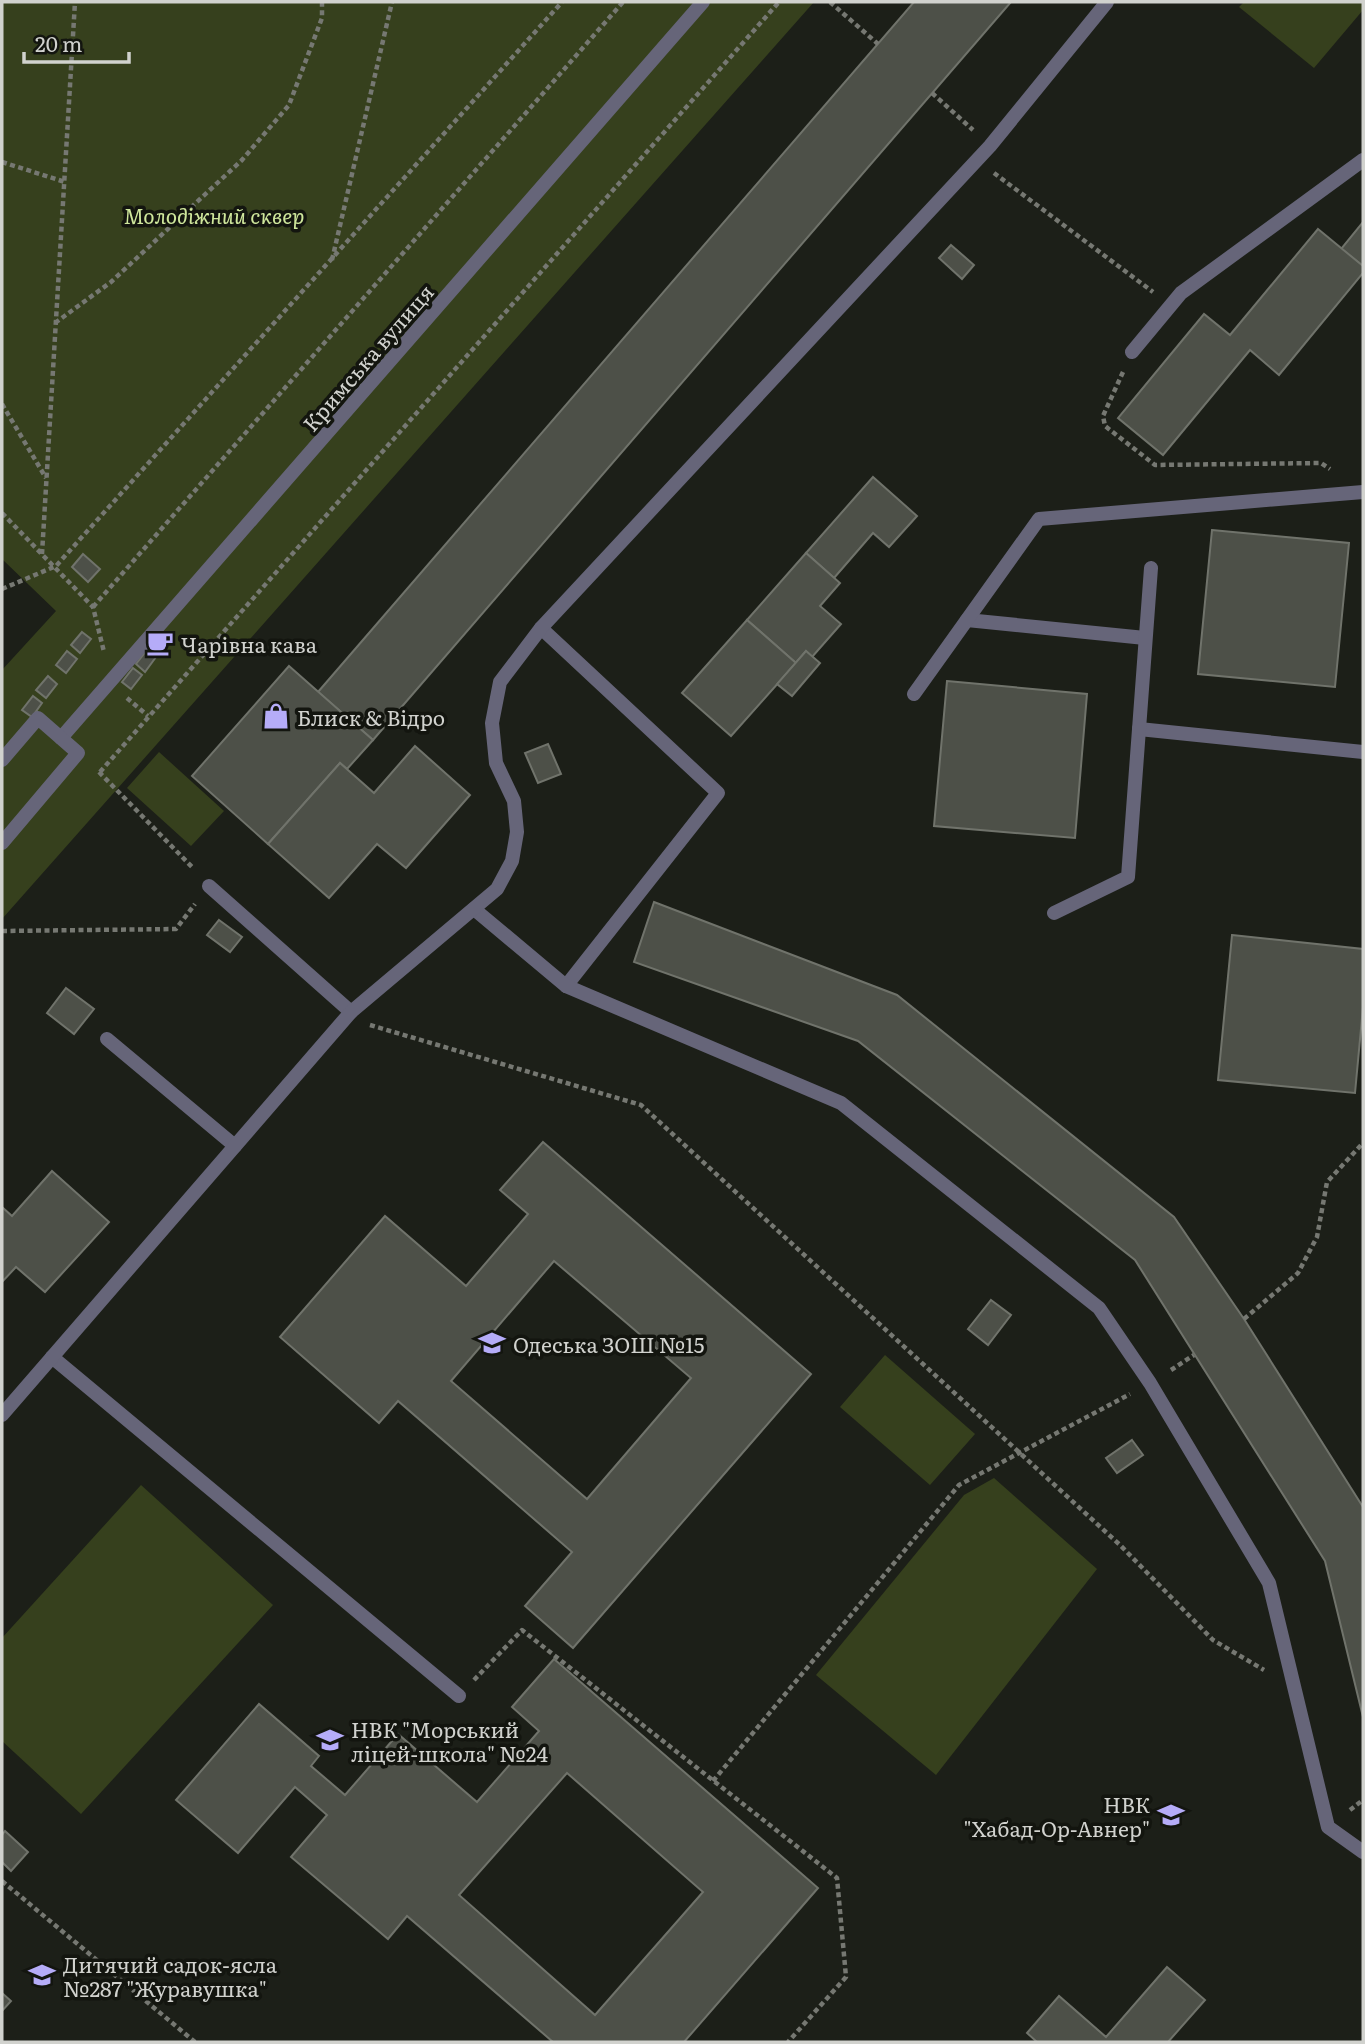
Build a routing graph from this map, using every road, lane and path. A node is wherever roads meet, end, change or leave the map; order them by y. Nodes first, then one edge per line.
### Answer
1 (75, 2) edge
2 (322, 2) edge
3 (392, 2) edge
4 (562, 2) edge
5 (623, 2) edge
6 (703, 2) edge
7 (779, 2) edge
8 (830, 2) edge
9 (1107, 2) edge
10 (877, 44) dead end
11 (932, 93) dead end
12 (990, 146) junction
13 (977, 160) junction
14 (1363, 160) edge
15 (2, 162) edge
16 (65, 182) junction
17 (332, 261) junction
18 (1171, 305) junction
19 (55, 323) junction
20 (1132, 352) joint
21 (2, 404) edge
22 (1331, 470) dead end
23 (47, 479) junction
24 (1363, 492) edge
25 (2, 513) edge
26 (42, 554) junction
27 (56, 566) junction
28 (1151, 568) dead end
29 (2, 589) edge
30 (93, 607) junction
31 (967, 620) junction
32 (541, 628) junction
33 (1145, 638) junction
34 (110, 683) junction
35 (914, 694) dead end
36 (1139, 729) junction
37 (61, 738) junction
38 (1363, 752) edge
39 (2, 760) edge
40 (100, 772) dead end
41 (117, 787) dead end
42 (2, 843) edge
43 (209, 886) joint
44 (474, 909) junction
45 (1054, 914) dead end
46 (176, 929) dead end
47 (2, 931) edge
48 (566, 986) junction
49 (351, 1012) junction
50 (107, 1040) dead end
51 (1363, 1143) edge
52 (235, 1146) junction
53 (1244, 1319) dead end
54 (52, 1357) junction
55 (1150, 1383) junction
56 (2, 1415) edge
57 (1020, 1452) junction
58 (1294, 1689) junction
59 (459, 1696) joint
60 (713, 1781) junction
61 (1363, 1852) edge
62 (2, 1881) edge
63 (195, 2042) edge
64 (788, 2042) edge

1 - 16 path
2 - 19 path
3 - 17 path
4 - 17 path
5 - 30 path
6 - 34 street, Кримська вулиця
7 - 40 path
8 - 10 path
9 - 12 street
11 - 12 path
12 - 13 street
13 - 18 path
13 - 32 street
14 - 18 street
15 - 16 path
16 - 19 path
17 - 27 path
18 - 20 street
19 - 23 path
20 - 22 path
21 - 23 path
23 - 26 path
24 - 31 street
25 - 26 path
26 - 27 path
27 - 29 path
27 - 30 path
28 - 33 street
30 - 34 path
31 - 33 street
31 - 35 street
32 - 44 street
32 - 48 street
33 - 36 street
34 - 37 street, Кримська вулиця
36 - 38 street
36 - 45 street
37 - 39 street
37 - 42 street
41 - 43 path
43 - 49 street
44 - 48 street
44 - 49 street
46 - 47 path
48 - 55 street
49 - 52 street
49 - 57 path
50 - 52 street
51 - 53 path
52 - 54 street
54 - 56 street
54 - 59 street
55 - 57 path
55 - 58 street
57 - 58 path
57 - 60 path
58 - 61 street
59 - 60 path
60 - 64 path
62 - 63 path

